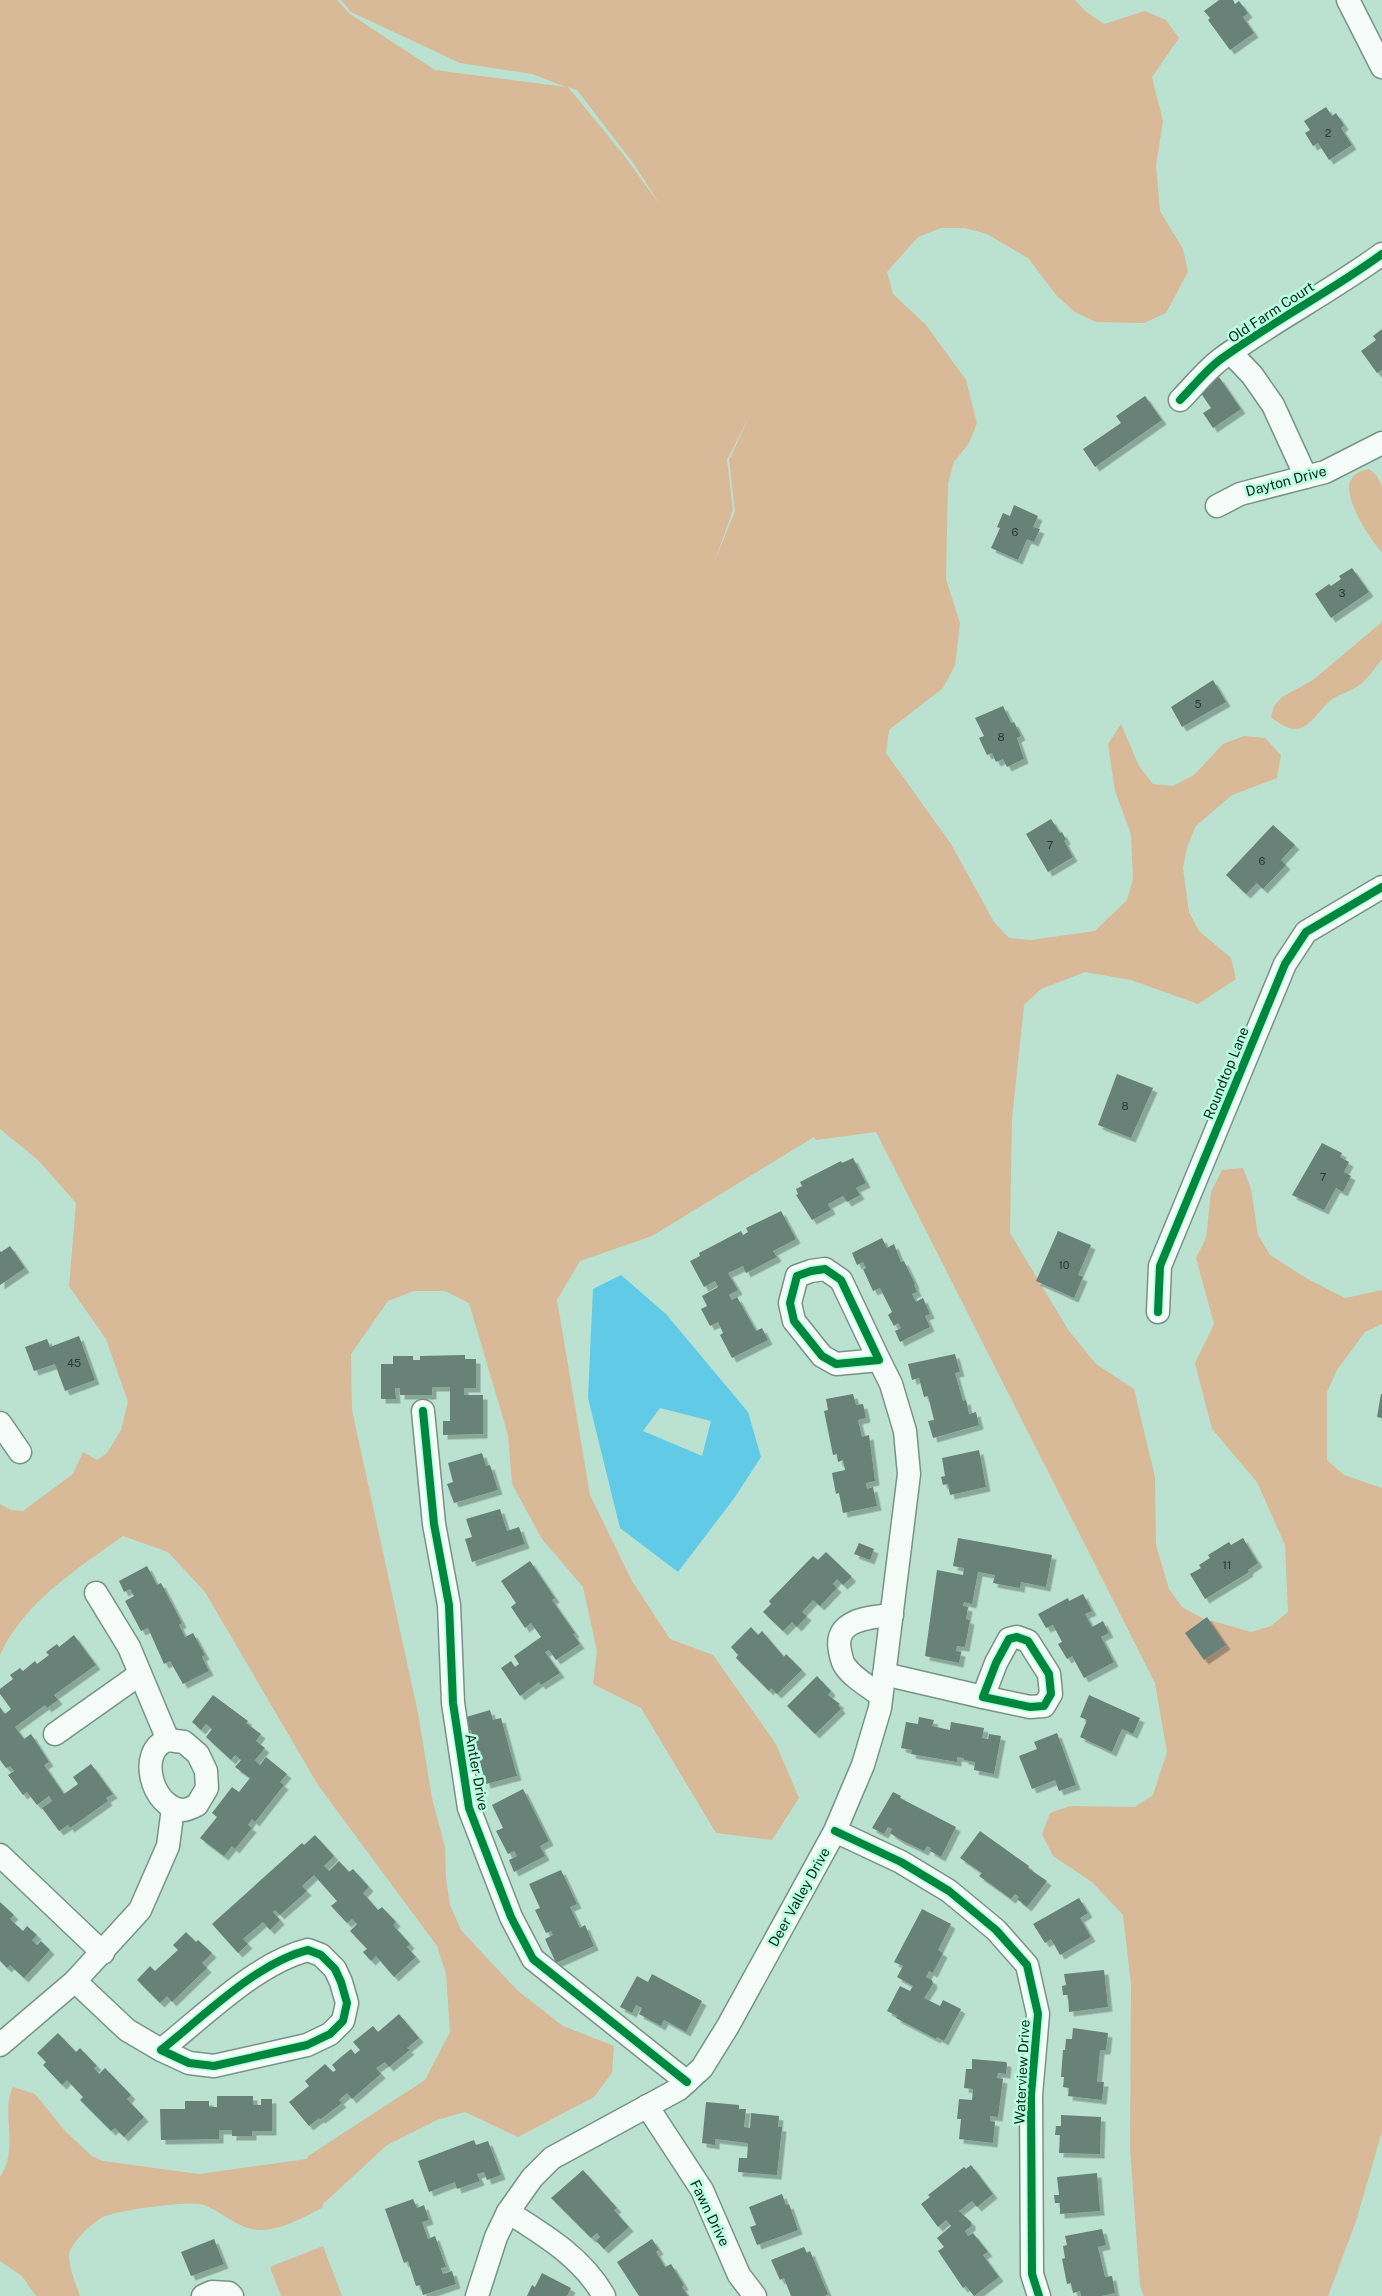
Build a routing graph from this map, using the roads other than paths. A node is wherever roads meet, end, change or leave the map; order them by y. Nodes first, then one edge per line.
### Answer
1 (1348, 0) edge
2 (1382, 67) edge
3 (1382, 254) edge
4 (1231, 353) junction
5 (1180, 400) dead end
6 (1382, 443) edge
7 (1306, 477) junction
8 (1217, 506) dead end
9 (1382, 887) edge
10 (1158, 1312) dead end
11 (880, 1360) junction
12 (423, 1411) dead end
13 (0, 1423) edge
14 (20, 1452) dead end
15 (96, 1593) dead end
16 (892, 1615) junction
17 (140, 1674) junction
18 (883, 1685) junction
19 (983, 1697) dead end
20 (55, 1734) dead end
21 (168, 1740) junction
22 (173, 1808) junction
23 (835, 1832) junction
24 (0, 1855) edge
25 (102, 1952) junction
26 (75, 1981) junction
27 (0, 2044) edge
28 (161, 2050) junction
29 (687, 2082) junction
30 (647, 2106) junction
31 (508, 2212) junction
32 (203, 2296) edge
33 (232, 2296) edge
34 (477, 2296) edge
35 (604, 2296) edge
36 (754, 2296) edge
37 (1039, 2296) edge

1 - 2 street
3 - 4 street, Old Farm Court
4 - 5 street, Old Farm Court
4 - 7 street
6 - 7 street, Dayton Drive
7 - 8 street, Dayton Drive
9 - 10 street, Roundtop Lane
11 - 11 street, Deer Valley Drive
11 - 16 street, Deer Valley Drive
12 - 29 street, Antler Drive
13 - 14 street
15 - 17 street
16 - 18 street, Deer Valley Drive
16 - 18 street
17 - 20 street
17 - 21 street
18 - 19 street
18 - 23 street, Deer Valley Drive
21 - 22 street
21 - 22 street
22 - 25 street
23 - 29 street, Deer Valley Drive
23 - 37 street, Waterview Drive
24 - 25 street
25 - 26 street
26 - 27 street
26 - 28 street
28 - 28 street
29 - 30 street, Deer Valley Drive
30 - 31 street, Deer Valley Drive
30 - 36 street, Fawn Drive
31 - 34 street, Deer Valley Drive
31 - 35 street
32 - 33 street

